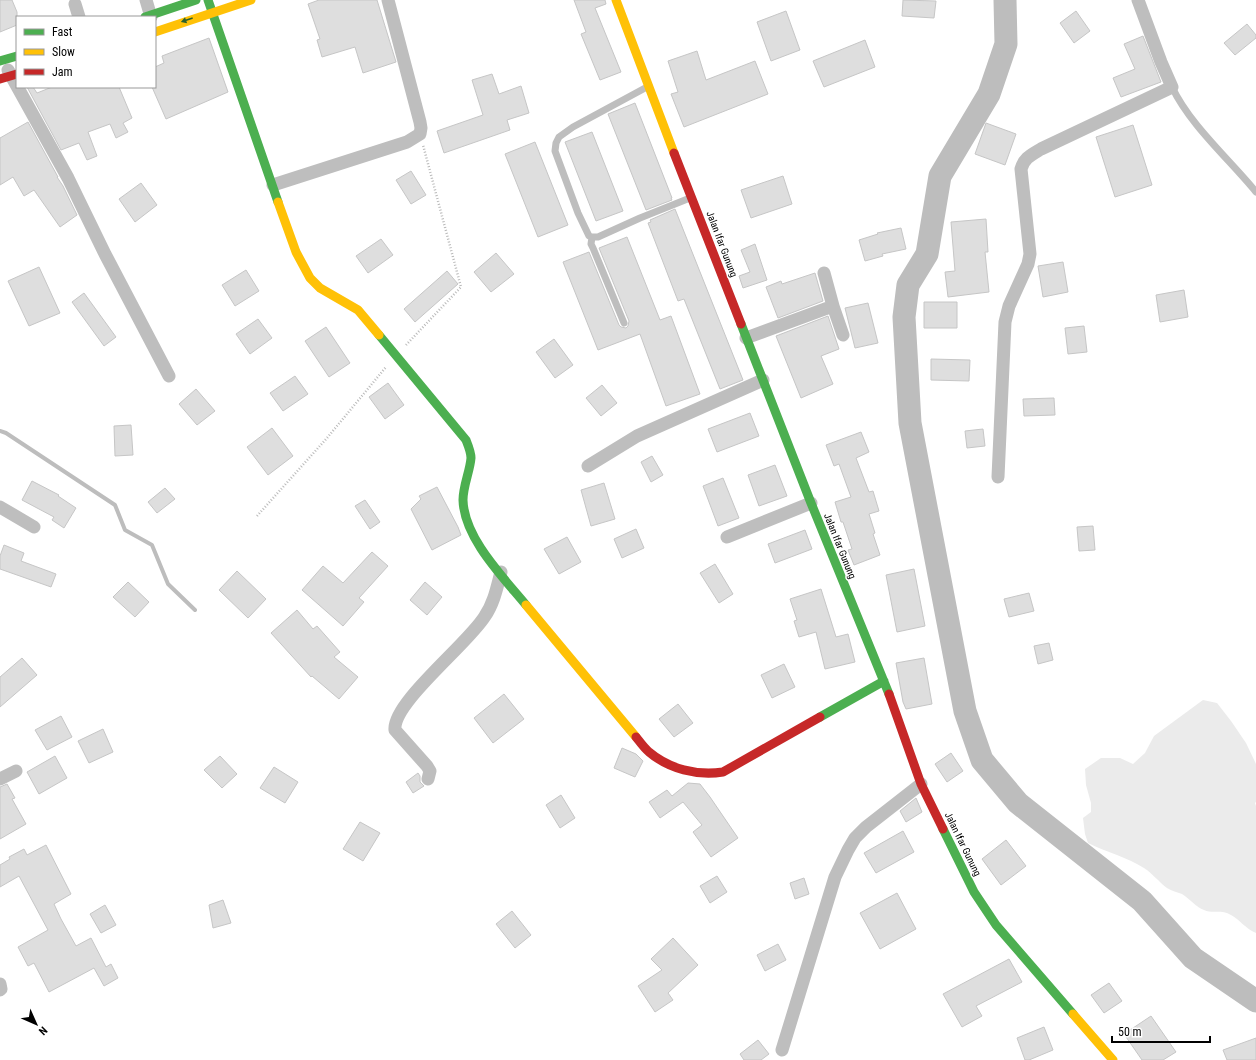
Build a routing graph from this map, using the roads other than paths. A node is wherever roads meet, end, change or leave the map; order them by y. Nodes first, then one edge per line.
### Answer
1 (146, 0) edge
2 (196, 0) edge
3 (208, 0) edge
4 (251, 0) edge
5 (388, 0) edge
6 (616, 0) edge
7 (1138, 0) edge
8 (75, 4) dead end
9 (212, 12) junction
10 (79, 16) edge
11 (149, 16) edge
12 (156, 32) edge
13 (16, 56) edge
14 (2, 60) edge
15 (9, 76) edge
16 (648, 86) junction
17 (1172, 87) junction
18 (273, 185) junction
19 (1256, 192) edge
20 (692, 197) junction
21 (592, 237) junction
22 (824, 273) dead end
23 (833, 306) junction
24 (624, 322) dead end
25 (843, 335) dead end
26 (746, 338) junction
27 (169, 376) dead end
28 (763, 380) junction
29 (588, 466) dead end
30 (998, 477) dead end
31 (811, 503) junction
32 (0, 507) edge
33 (34, 527) dead end
34 (727, 537) dead end
35 (501, 572) junction
36 (884, 681) junction
37 (16, 771) dead end
38 (428, 779) dead end
39 (0, 780) edge
40 (921, 784) junction
41 (0, 984) edge
42 (0, 990) edge
43 (782, 1050) dead end
44 (1113, 1060) edge

1 - 11 street
2 - 11 main road
3 - 9 main road
4 - 9 main road
5 - 18 street
6 - 16 main road, Jalan Ifar Gunung
7 - 17 street
8 - 10 street
9 -> 12 main road
9 - 18 main road
13 - 14 main road
14 - 15 street
15 - 27 street
16 - 20 main road, Jalan Ifar Gunung
16 - 21 lane
17 - 19 lane
17 - 30 street
18 - 35 main road
20 - 21 lane
20 - 26 main road, Jalan Ifar Gunung
21 - 24 lane
22 - 23 street
23 - 25 street
23 - 26 street
26 - 28 main road, Jalan Ifar Gunung
28 - 29 street
28 - 31 main road, Jalan Ifar Gunung
31 - 34 street
31 - 36 main road, Jalan Ifar Gunung
32 - 33 street
35 - 36 main road
35 - 38 street
36 - 40 main road, Jalan Ifar Gunung
37 - 39 street
40 - 43 street
40 - 44 main road, Jalan Ifar Gunung
41 - 42 street

